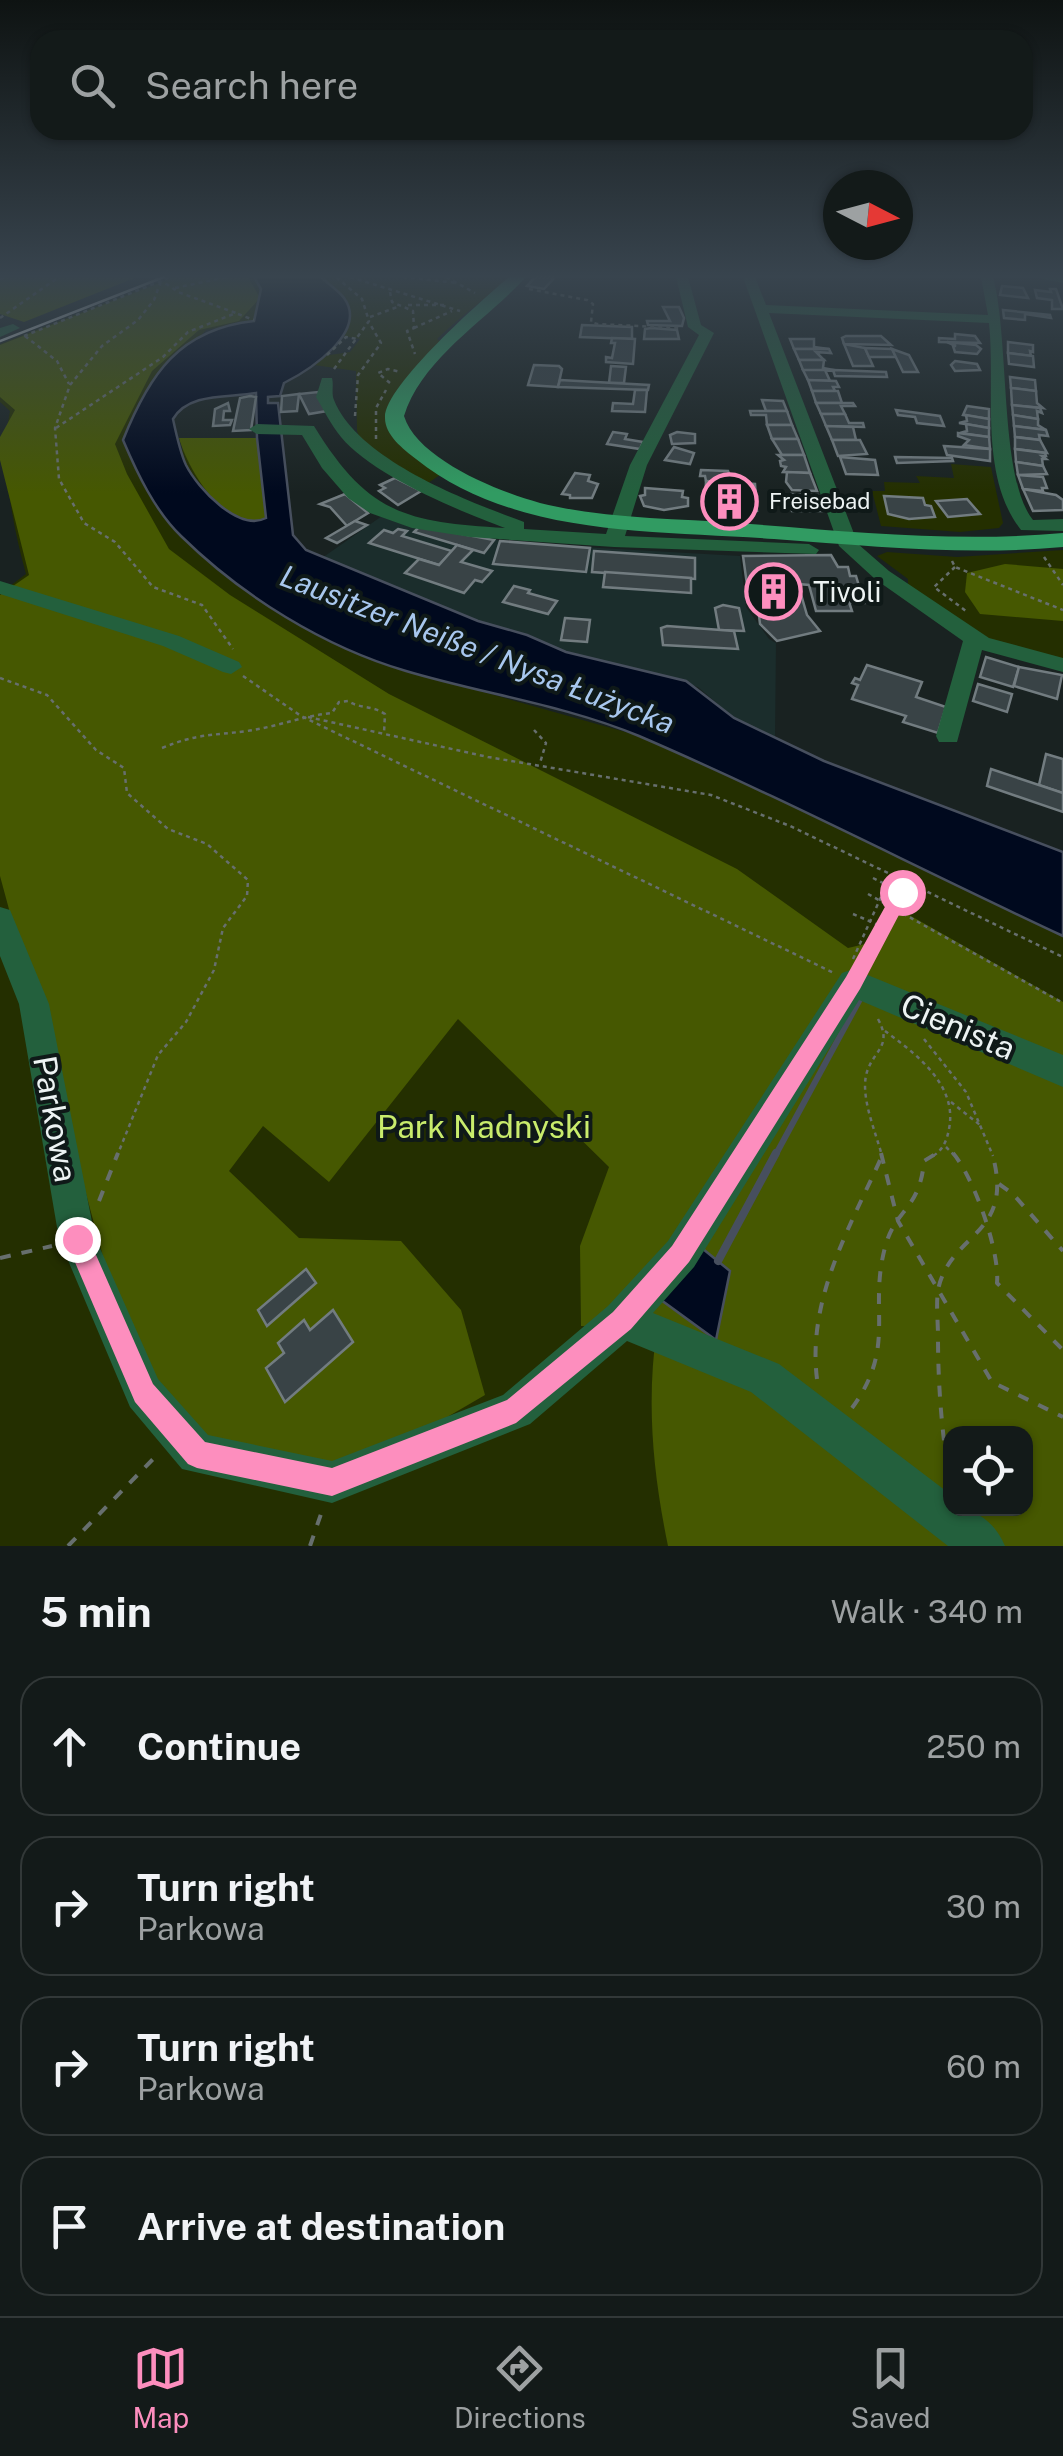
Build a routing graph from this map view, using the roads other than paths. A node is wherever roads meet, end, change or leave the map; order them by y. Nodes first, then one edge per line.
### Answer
1 (445, 349) edge
2 (698, 349) edge
3 (776, 349) edge
4 (996, 349) edge
5 (327, 381) road end
6 (257, 429) dead end
7 (453, 473) junction
8 (428, 488) junction
9 (1063, 525) edge
10 (616, 530) junction
11 (524, 535) junction
12 (844, 537) junction
13 (1063, 540) edge
14 (809, 550) dead end
15 (0, 588) edge
16 (974, 639) junction
17 (1063, 666) edge
18 (231, 667) road end
19 (948, 736) dead end
20 (0, 918) edge
21 (1063, 1071) edge
22 (622, 1320) junction
23 (982, 1546) edge

1 - 7 main road
2 - 10 street
3 - 12 street
4 - 9 street
5 - 8 street
6 - 11 street
7 - 8 street
7 - 10 main road
8 - 11 street
10 - 11 street
10 - 12 main road
10 - 14 street
12 - 13 main road
12 - 16 street
15 - 18 street
16 - 17 street
16 - 19 street
20 - 22 street, Parkowa
21 - 22 street, Cienista
22 - 23 street

